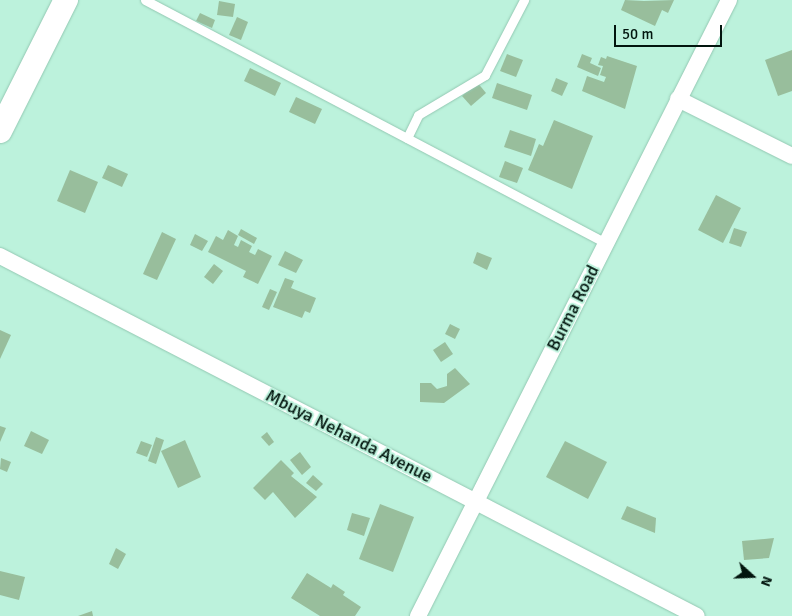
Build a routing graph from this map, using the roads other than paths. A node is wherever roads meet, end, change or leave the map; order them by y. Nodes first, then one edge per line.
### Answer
1 (66, 0) edge
2 (145, 0) edge
3 (524, 0) edge
4 (729, 0) edge
5 (678, 99) junction
6 (0, 131) edge
7 (407, 138) junction
8 (792, 156) edge
9 (606, 243) junction
10 (0, 256) edge
11 (476, 501) junction
12 (418, 616) edge
13 (697, 616) edge

1 - 6 main road
2 - 7 lane
3 - 7 lane
4 - 5 street, Burma Road
5 - 8 street
5 - 9 street, Burma Road
7 - 9 lane
9 - 11 street, Burma Road
10 - 11 street, Mbuya Nehanda Avenue
11 - 12 street, Burma Road
11 - 13 street, Mbuya Nehanda Avenue

